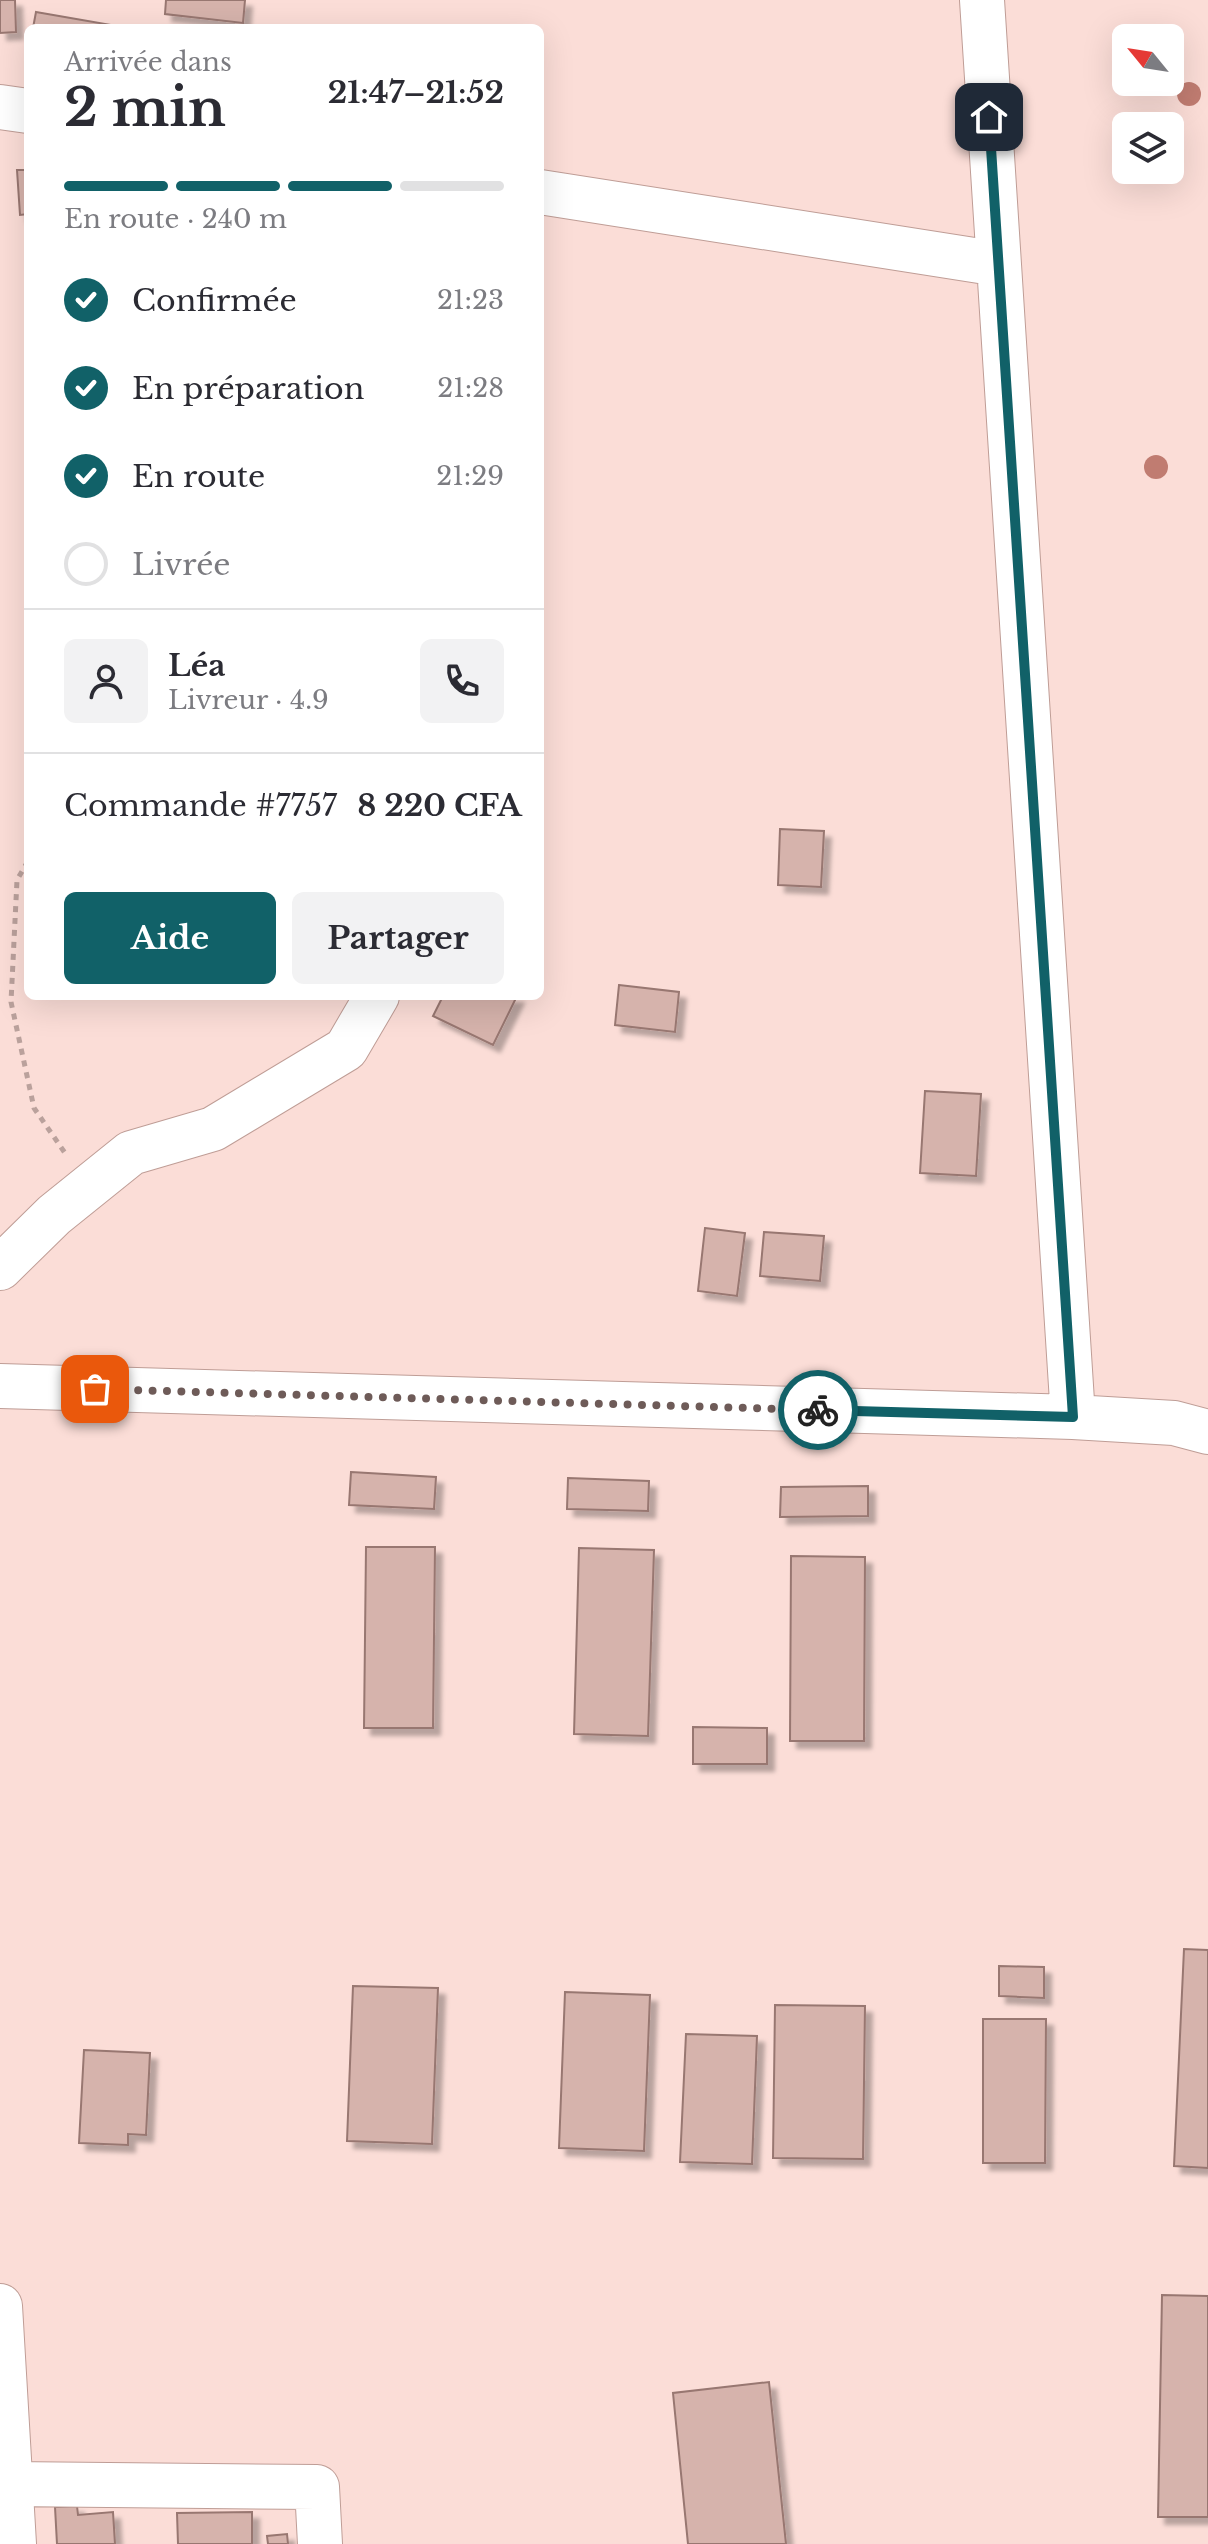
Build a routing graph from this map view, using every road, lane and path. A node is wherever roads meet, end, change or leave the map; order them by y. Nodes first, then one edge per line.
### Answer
1 (982, 0) edge
2 (0, 107) edge
3 (24, 110) edge
4 (544, 193) edge
5 (999, 264) junction
6 (24, 868) edge
7 (375, 1000) edge
8 (89, 1186) junction
9 (0, 1268) edge
10 (0, 1386) edge
11 (1073, 1417) junction
12 (1208, 1432) edge
13 (0, 2306) edge
14 (2, 2368) edge
15 (10, 2484) junction
16 (14, 2544) edge
17 (320, 2544) edge

1 - 5 lane
2 - 3 lane
4 - 5 lane
5 - 11 lane
6 - 8 path
7 - 8 lane
8 - 9 lane
10 - 11 lane
11 - 12 lane
13 - 14 lane
14 - 15 lane
15 - 16 lane
15 - 17 lane

